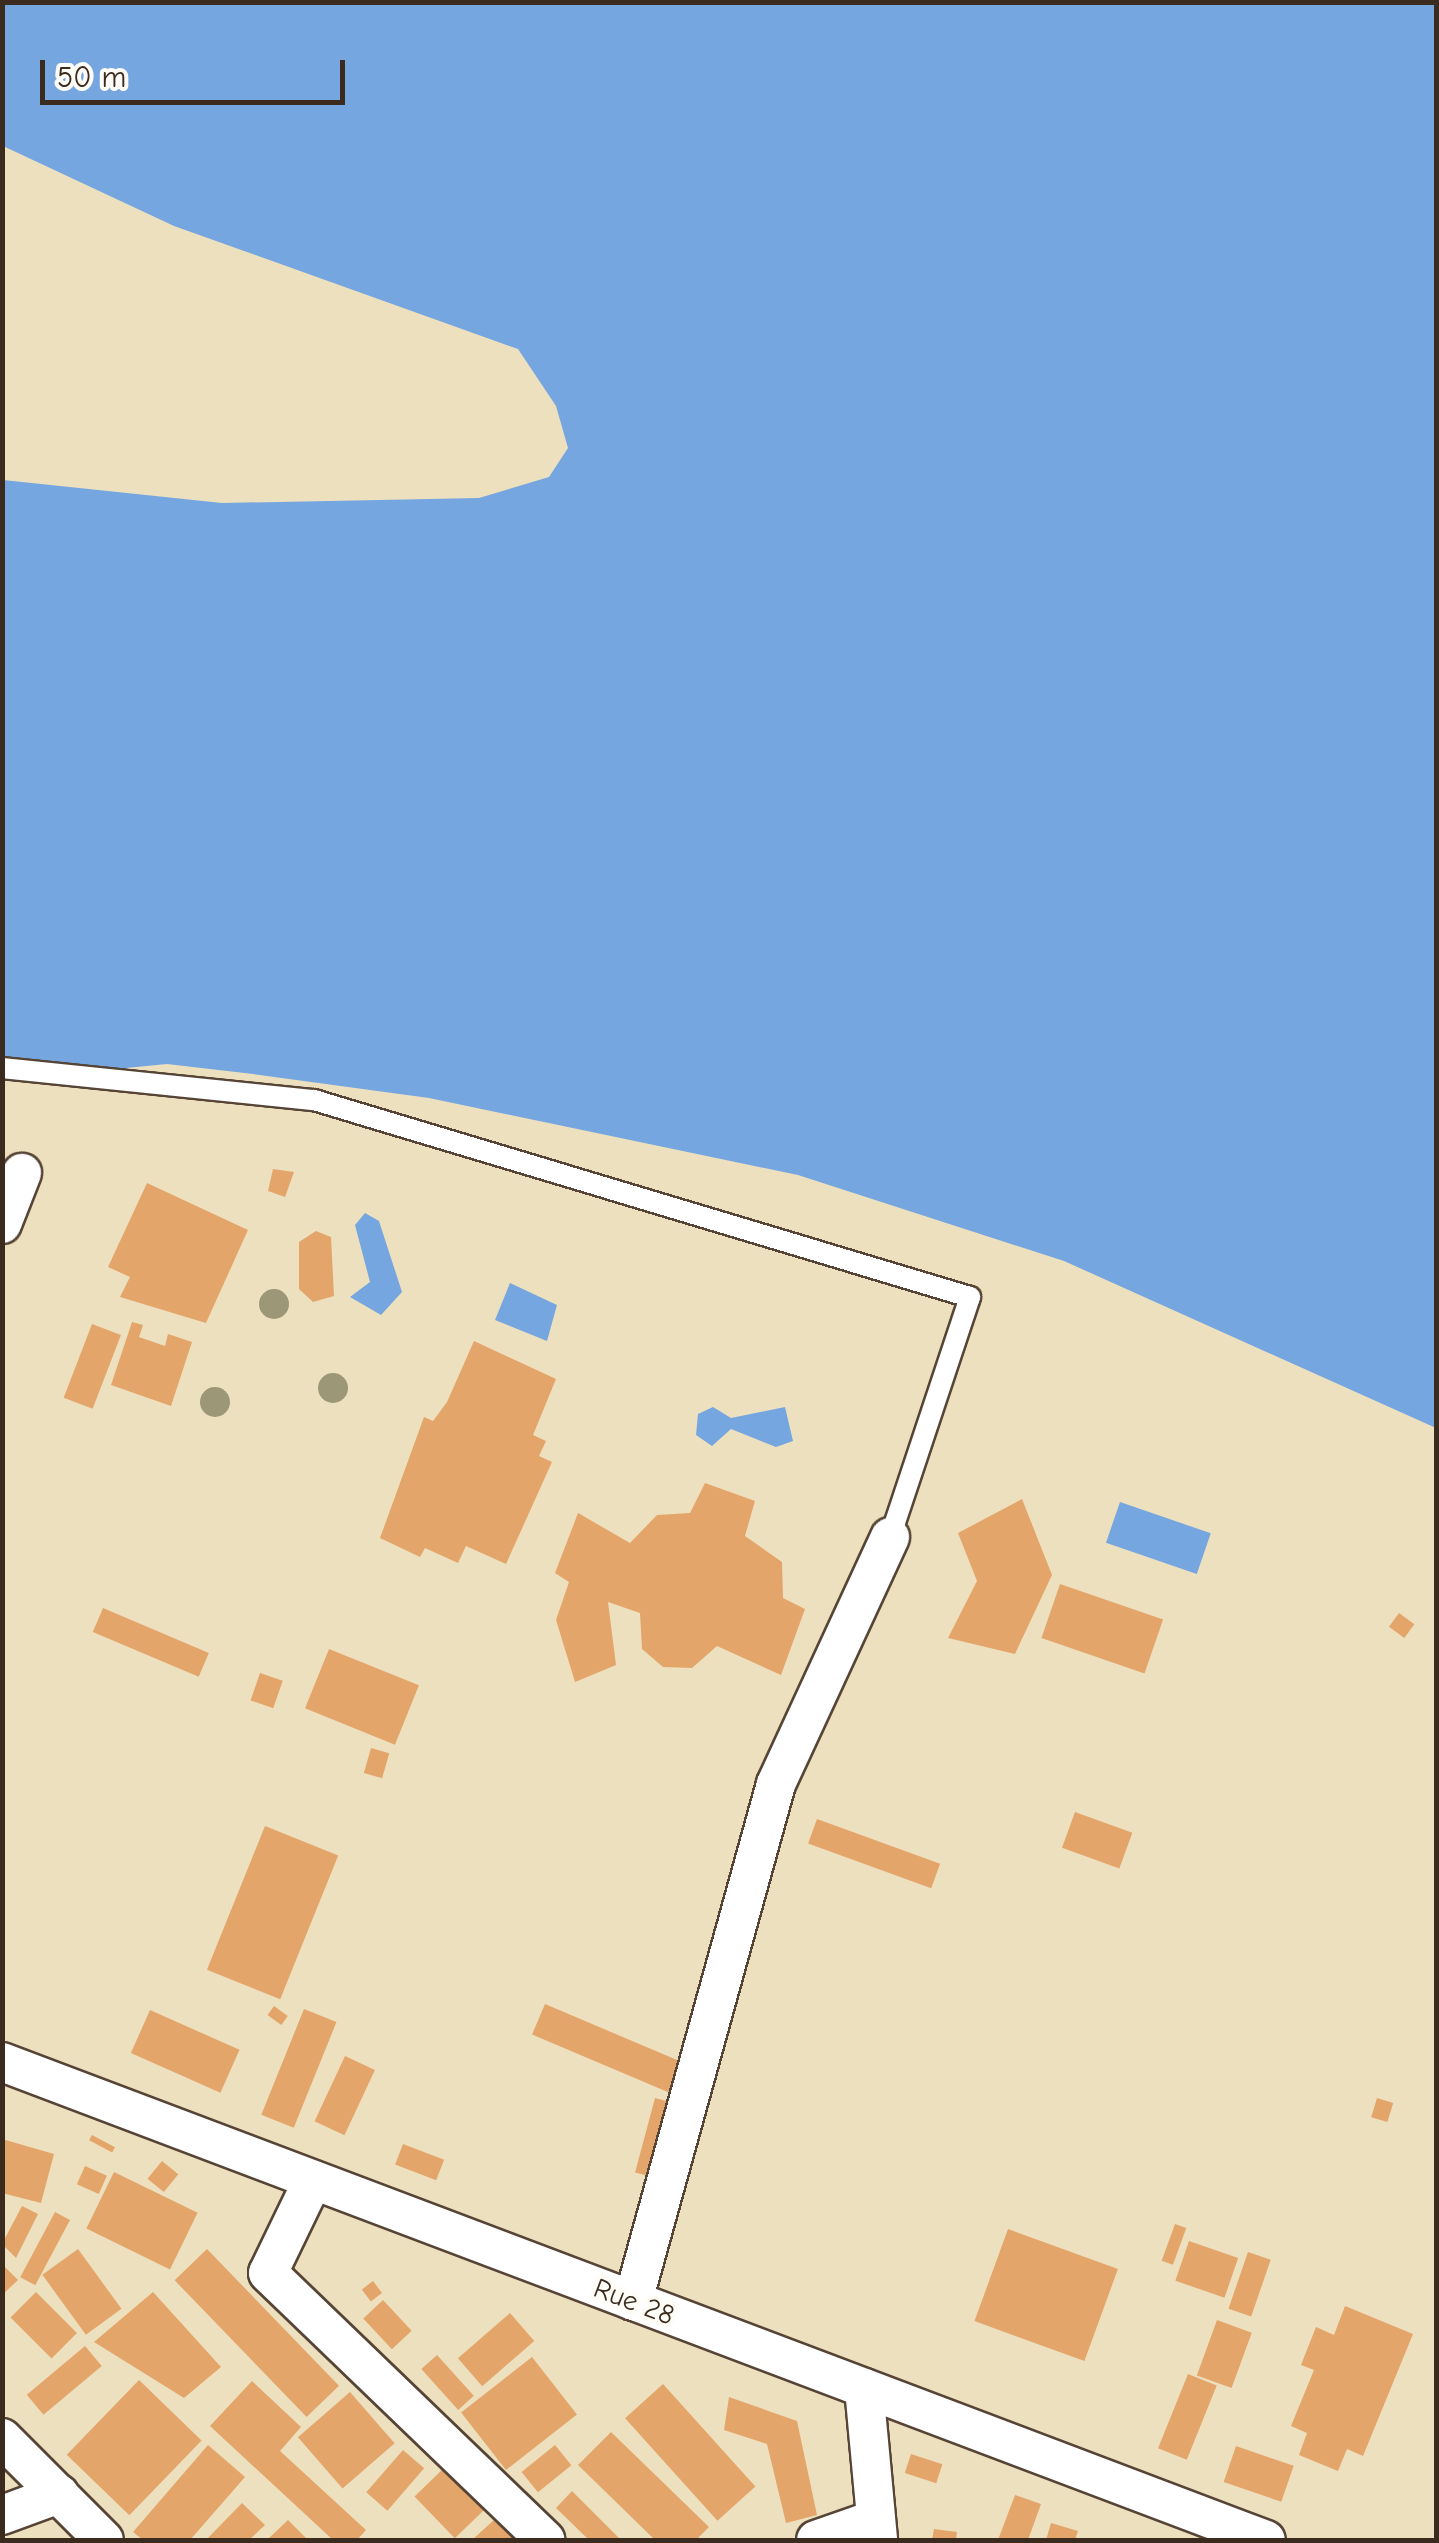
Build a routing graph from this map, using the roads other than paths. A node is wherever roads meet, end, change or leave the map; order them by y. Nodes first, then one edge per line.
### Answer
1 (2, 1068) edge
2 (22, 1173) dead end
3 (2, 1224) edge
4 (890, 1537) joint
5 (2, 2062) edge
6 (313, 2180) junction
7 (633, 2301) junction
8 (864, 2388) junction
9 (2, 2438) edge
10 (59, 2494) junction
11 (2, 2515) edge
12 (876, 2530) edge
13 (104, 2540) edge
14 (545, 2540) edge
15 (816, 2540) edge
16 (1266, 2540) edge

1 - 4 lane
2 - 3 street
4 - 7 street
5 - 6 street, Rue 28
6 - 7 street, Rue 28
6 - 14 street
7 - 8 street, Rue 28
8 - 12 street
8 - 16 street, Rue 28
9 - 10 street
10 - 11 street
10 - 13 street
12 - 15 street

